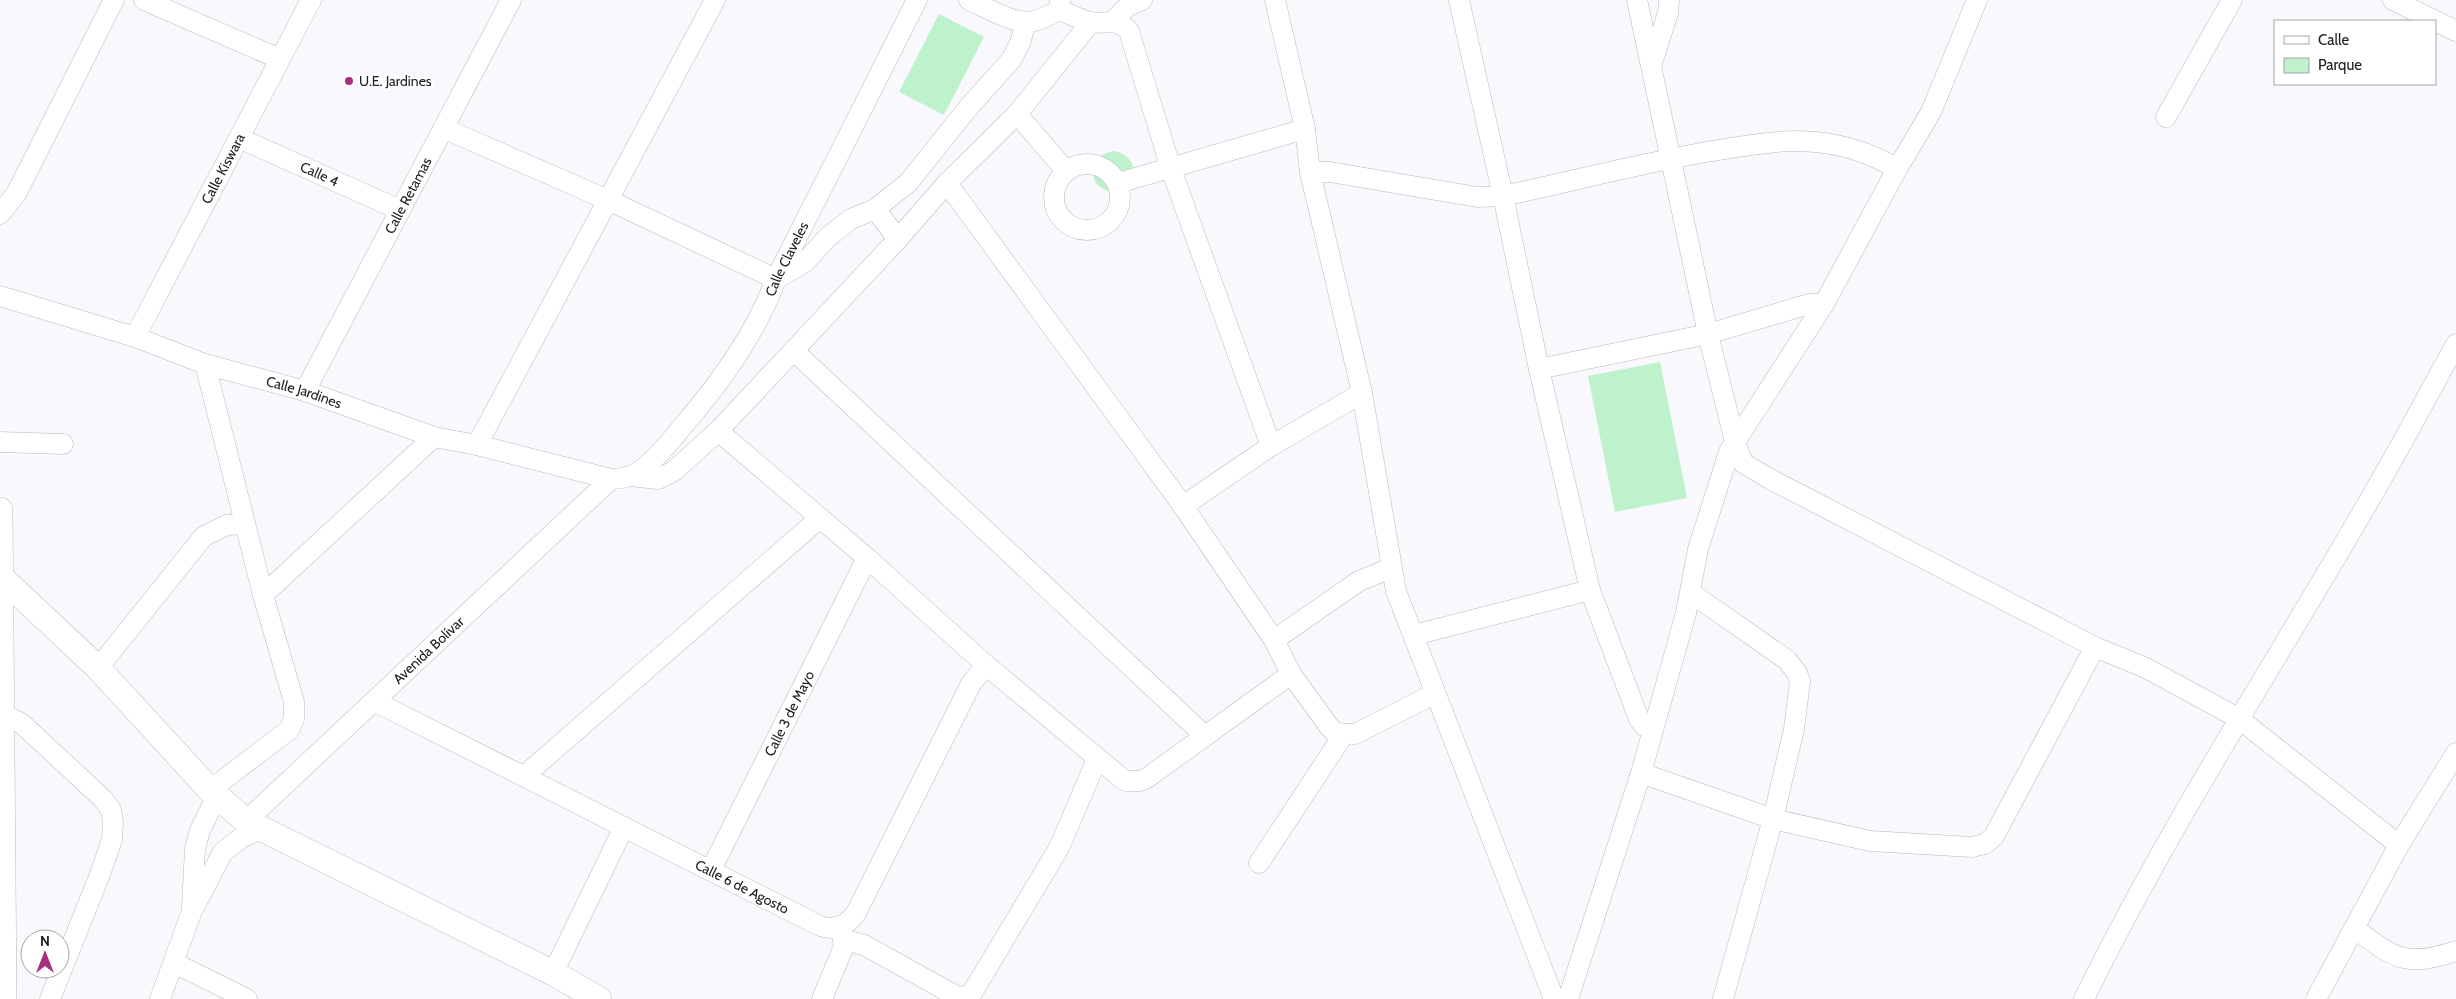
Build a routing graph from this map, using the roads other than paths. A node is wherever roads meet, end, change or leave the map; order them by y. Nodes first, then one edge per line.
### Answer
1 (114, 0) edge
2 (144, 0) edge
3 (311, 0) edge
4 (511, 0) edge
5 (715, 0) edge
6 (917, 0) edge
7 (969, 0) edge
8 (1142, 0) edge
9 (1275, 0) edge
10 (1459, 0) edge
11 (1637, 0) edge
12 (1669, 0) edge
13 (1977, 0) edge
14 (2232, 0) edge
15 (2393, 0) edge
16 (1066, 6) edge
17 (2434, 20) edge
18 (1113, 21) junction
19 (2436, 21) edge
20 (1026, 22) junction
21 (1091, 22) junction
22 (2456, 31) edge
23 (280, 59) junction
24 (1651, 65) junction
25 (1017, 114) junction
26 (2166, 117) dead end
27 (443, 128) junction
28 (1305, 129) junction
29 (239, 138) junction
30 (1671, 158) junction
31 (1171, 169) junction
32 (1897, 169) junction
33 (1066, 171) junction
34 (1310, 172) junction
35 (947, 183) junction
36 (1118, 184) junction
37 (1503, 196) junction
38 (608, 200) junction
39 (875, 209) junction
40 (400, 210) junction
41 (0, 214) edge
42 (898, 239) junction
43 (776, 279) junction
44 (0, 296) edge
45 (1824, 304) junction
46 (1708, 334) junction
47 (135, 337) junction
48 (2456, 344) edge
49 (794, 351) junction
50 (205, 364) junction
51 (1539, 369) junction
52 (305, 391) junction
53 (1362, 393) junction
54 (718, 431) junction
55 (434, 437) junction
56 (0, 442) edge
57 (1735, 442) junction
58 (62, 444) dead end
59 (477, 445) junction
60 (1271, 446) junction
61 (620, 478) junction
62 (1183, 506) junction
63 (0, 510) edge
64 (820, 518) junction
65 (244, 524) junction
66 (867, 558) junction
67 (1391, 568) junction
68 (1, 577) edge
69 (1590, 590) junction
70 (1691, 593) junction
71 (263, 595) junction
72 (1414, 635) junction
73 (1274, 640) junction
74 (2095, 647) junction
75 (986, 665) junction
76 (98, 668) junction
77 (1291, 674) junction
78 (1434, 694) junction
79 (376, 702) junction
80 (0, 713) edge
81 (2238, 718) junction
82 (1652, 729) junction
83 (1344, 734) junction
84 (1205, 736) junction
85 (2456, 753) edge
86 (1097, 759) junction
87 (1640, 772) junction
88 (524, 776) junction
89 (214, 793) junction
90 (1773, 819) junction
91 (255, 825) junction
92 (624, 827) junction
93 (2399, 845) junction
94 (1259, 863) dead end
95 (711, 870) junction
96 (192, 911) junction
97 (2354, 928) junction
98 (843, 934) junction
99 (2456, 951) edge
100 (174, 963) junction
101 (553, 973) junction
102 (4, 999) edge
103 (50, 999) edge
104 (160, 999) edge
105 (247, 999) edge
106 (599, 999) edge
107 (822, 999) edge
108 (1554, 999) edge
109 (1568, 999) edge
110 (1723, 999) edge
111 (2084, 999) edge
112 (2316, 999) edge

1 - 41 street
2 - 23 street
3 - 23 street, Calle Kiswara
4 - 27 street, Calle Retamas
5 - 38 street
6 - 43 street, Calle Claveles
7 - 20 street
8 - 18 street
9 - 28 street
10 - 37 street
11 - 24 street
12 - 24 street
13 - 32 street
14 - 26 street
15 - 17 street
16 - 20 street
16 - 21 street
18 - 21 street
18 - 31 street
19 - 22 street
20 - 39 street
21 - 25 street, Calle Jardines
23 - 29 street, Calle Kiswara
24 - 30 street
25 - 33 street
25 - 35 street, Calle Jardines
27 - 38 street
27 - 40 street, Calle Retamas
28 - 31 street
28 - 34 street
29 - 40 street, Calle 4
29 - 47 street, Calle Kiswara
30 - 32 street
30 - 37 street
30 - 46 street
31 - 36 street
31 - 60 street
32 - 45 street
33 - 36 street
33 - 36 street
34 - 37 street
34 - 53 street
35 - 42 street, Calle Jardines
35 - 62 street
37 - 51 street
38 - 43 street
38 - 59 street
39 - 42 street
39 - 43 street
40 - 52 street, Calle Retamas
42 - 49 street, Calle Jardines
43 - 61 street, Calle Claveles
44 - 47 street, Calle Jardines
45 - 46 street
45 - 57 street
46 - 51 street
46 - 57 street
47 - 50 street, Calle Jardines
48 - 81 street
49 - 54 street, Calle Jardines
49 - 84 street
50 - 52 street, Calle Jardines
50 - 65 street
51 - 69 street
52 - 55 street, Calle Jardines
53 - 60 street
53 - 67 street
54 - 61 street, Calle Jardines
54 - 64 street
55 - 59 street, Calle Jardines
55 - 71 street
56 - 58 street
57 - 70 street
57 - 74 street
59 - 61 street, Calle Jardines
60 - 62 street
61 - 79 street, Avenida Bolívar
62 - 73 street
63 - 68 street
64 - 66 street
64 - 88 street
65 - 71 street
65 - 76 street
66 - 75 street
66 - 95 street, Calle 3 de Mayo
67 - 72 street
67 - 73 street
68 - 76 street
68 - 80 street
69 - 72 street
69 - 82 street
70 - 82 street
70 - 90 street
71 - 89 street
72 - 78 street
73 - 77 street
74 - 81 street
74 - 90 street
75 - 86 street
75 - 98 street
76 - 89 street
77 - 83 street
77 - 84 street
78 - 83 street
78 - 108 street
79 - 88 street, Calle 6 de Agosto
79 - 91 street, Avenida Bolívar
80 - 102 street
80 - 103 street
81 - 93 street
81 - 111 street
82 - 87 street
83 - 94 street
84 - 86 street
85 - 93 street
86 - 98 street, Calle 6 de Agosto
87 - 90 street
87 - 109 street
88 - 92 street, Calle 6 de Agosto
89 - 91 street
89 - 96 street
90 - 110 street
91 - 96 street, Avenida Bolívar
91 - 101 street
92 - 95 street, Calle 6 de Agosto
92 - 101 street
93 - 97 street
95 - 98 street, Calle 6 de Agosto
96 - 100 street
97 - 99 street
97 - 112 street
98 - 107 street
100 - 104 street
100 - 105 street
101 - 106 street

